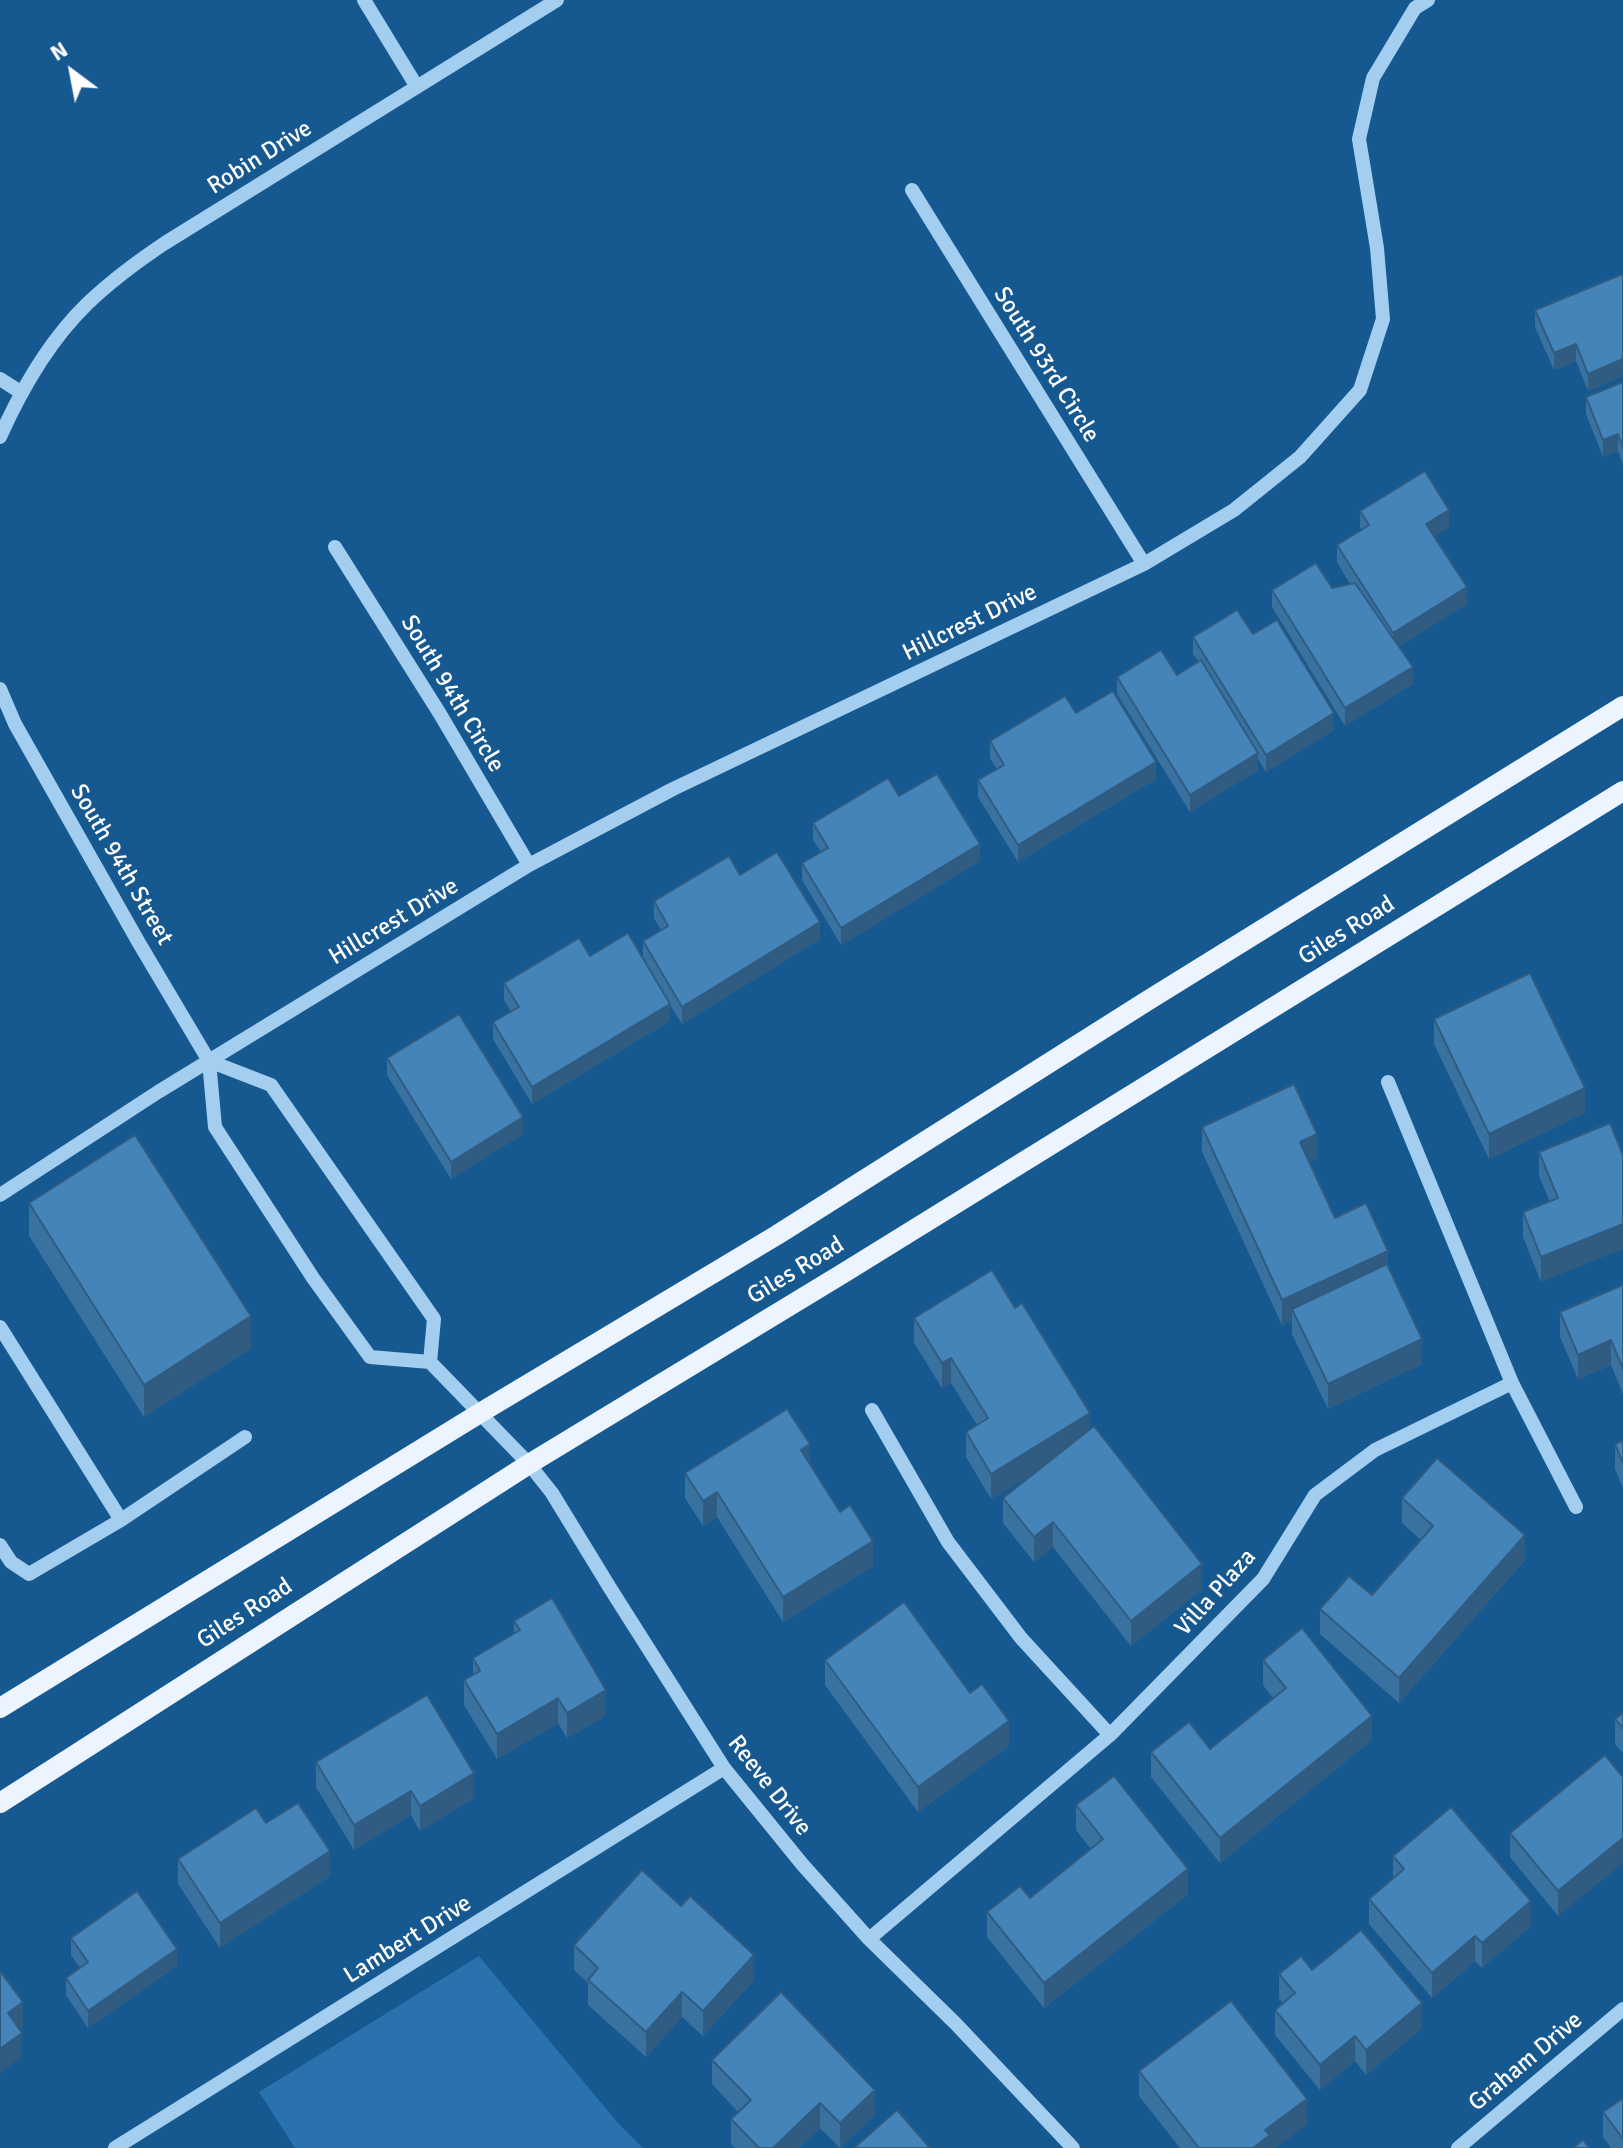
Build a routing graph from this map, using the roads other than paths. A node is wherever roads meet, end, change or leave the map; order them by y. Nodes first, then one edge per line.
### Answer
1 (364, 0) edge
2 (557, 0) edge
3 (1428, 0) edge
4 (417, 87) junction
5 (912, 190) dead end
6 (0, 379) edge
7 (22, 393) junction
8 (0, 437) edge
9 (335, 547) dead end
10 (1144, 564) junction
11 (0, 689) edge
12 (1623, 706) edge
13 (1623, 791) edge
14 (529, 865) junction
15 (209, 1061) junction
16 (1388, 1082) dead end
17 (0, 1195) edge
18 (0, 1327) edge
19 (430, 1362) junction
20 (1512, 1383) junction
21 (872, 1410) dead end
22 (480, 1413) junction
23 (245, 1437) dead end
24 (529, 1464) junction
25 (1576, 1507) dead end
26 (121, 1520) junction
27 (0, 1545) edge
28 (0, 1708) edge
29 (1110, 1735) junction
30 (724, 1768) junction
31 (0, 1803) edge
32 (869, 1939) junction
33 (1623, 2009) edge
34 (115, 2148) edge
35 (1073, 2148) edge
36 (1458, 2148) edge

1 - 4 street
2 - 4 street, Robin Drive
3 - 10 street, Hillcrest Drive
4 - 7 street, Robin Drive
5 - 10 street, South 93rd Circle
6 - 7 street
7 - 8 street
9 - 14 street, South 94th Circle
10 - 14 street, Hillcrest Drive
11 - 15 street, South 94th Street
12 - 22 main road, Giles Road
13 - 24 main road, Giles Road
14 - 15 street, Hillcrest Drive
15 - 17 street, Hillcrest Drive
15 - 19 street
15 - 19 street, South 94th Street
16 - 20 street
18 - 26 street
19 - 22 street
20 - 25 street
20 - 29 street, Villa Plaza
21 - 29 street
22 - 24 street, Reeve Drive
22 - 28 main road, Giles Road
23 - 26 street
24 - 30 street, Reeve Drive
24 - 31 main road, Giles Road
26 - 27 street
29 - 32 street, Villa Plaza
30 - 32 street, Reeve Drive
30 - 34 street, Lambert Drive
32 - 35 street, Reeve Drive
33 - 36 street, Graham Drive

